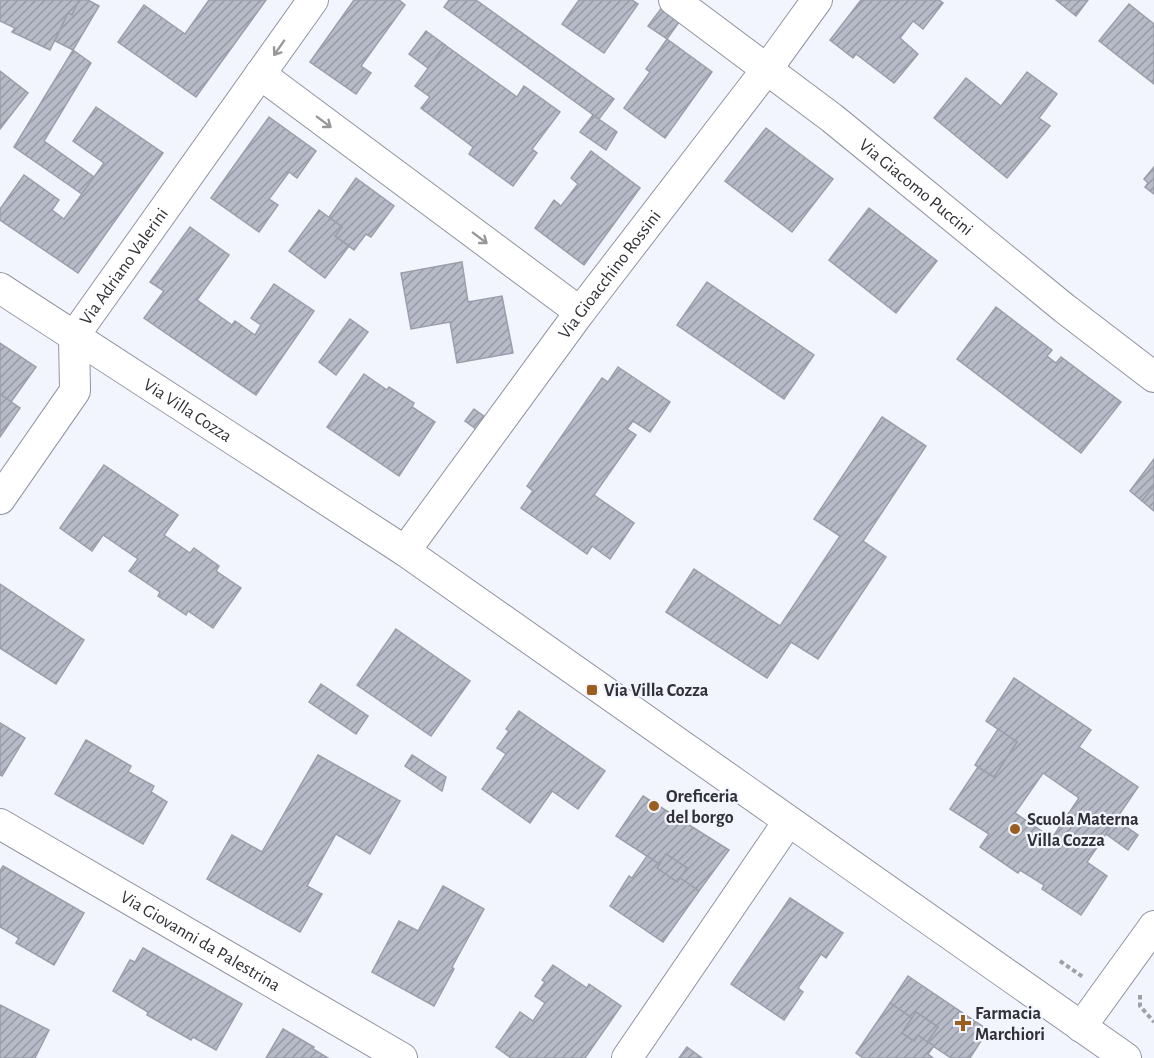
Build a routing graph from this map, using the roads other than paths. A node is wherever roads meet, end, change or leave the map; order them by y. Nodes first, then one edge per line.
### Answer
1 (313, 0) edge
2 (674, 0) edge
3 (817, 0) edge
4 (767, 69) junction
5 (260, 75) junction
6 (0, 288) edge
7 (580, 312) junction
8 (74, 336) junction
9 (1154, 377) edge
10 (0, 499) edge
11 (405, 551) junction
12 (788, 822) junction
13 (0, 824) edge
14 (1154, 926) edge
15 (1081, 1027) junction
16 (372, 1051) edge
17 (402, 1058) edge
18 (627, 1058) edge
19 (1126, 1058) edge

1 -> 5 street, Via Adriano Valerini
2 - 4 street, Via Giacomo Puccini
3 - 4 street, Via Gioacchino Rossini
4 - 7 street, Via Gioacchino Rossini
4 - 9 street, Via Giacomo Puccini
5 -> 7 street
5 - 8 street, Via Adriano Valerini
6 - 8 street, Via Villa Cozza
7 - 11 street, Via Gioacchino Rossini
8 - 10 street, Via Adriano Valerini
8 - 11 street, Via Villa Cozza
11 - 12 street, Via Villa Cozza
12 - 15 street, Via Villa Cozza
12 - 18 street
13 - 16 street, Via Giovanni da Palestrina
14 - 15 street
15 - 19 street, Via Villa Cozza
16 - 17 street, Via Giovanni da Palestrina

